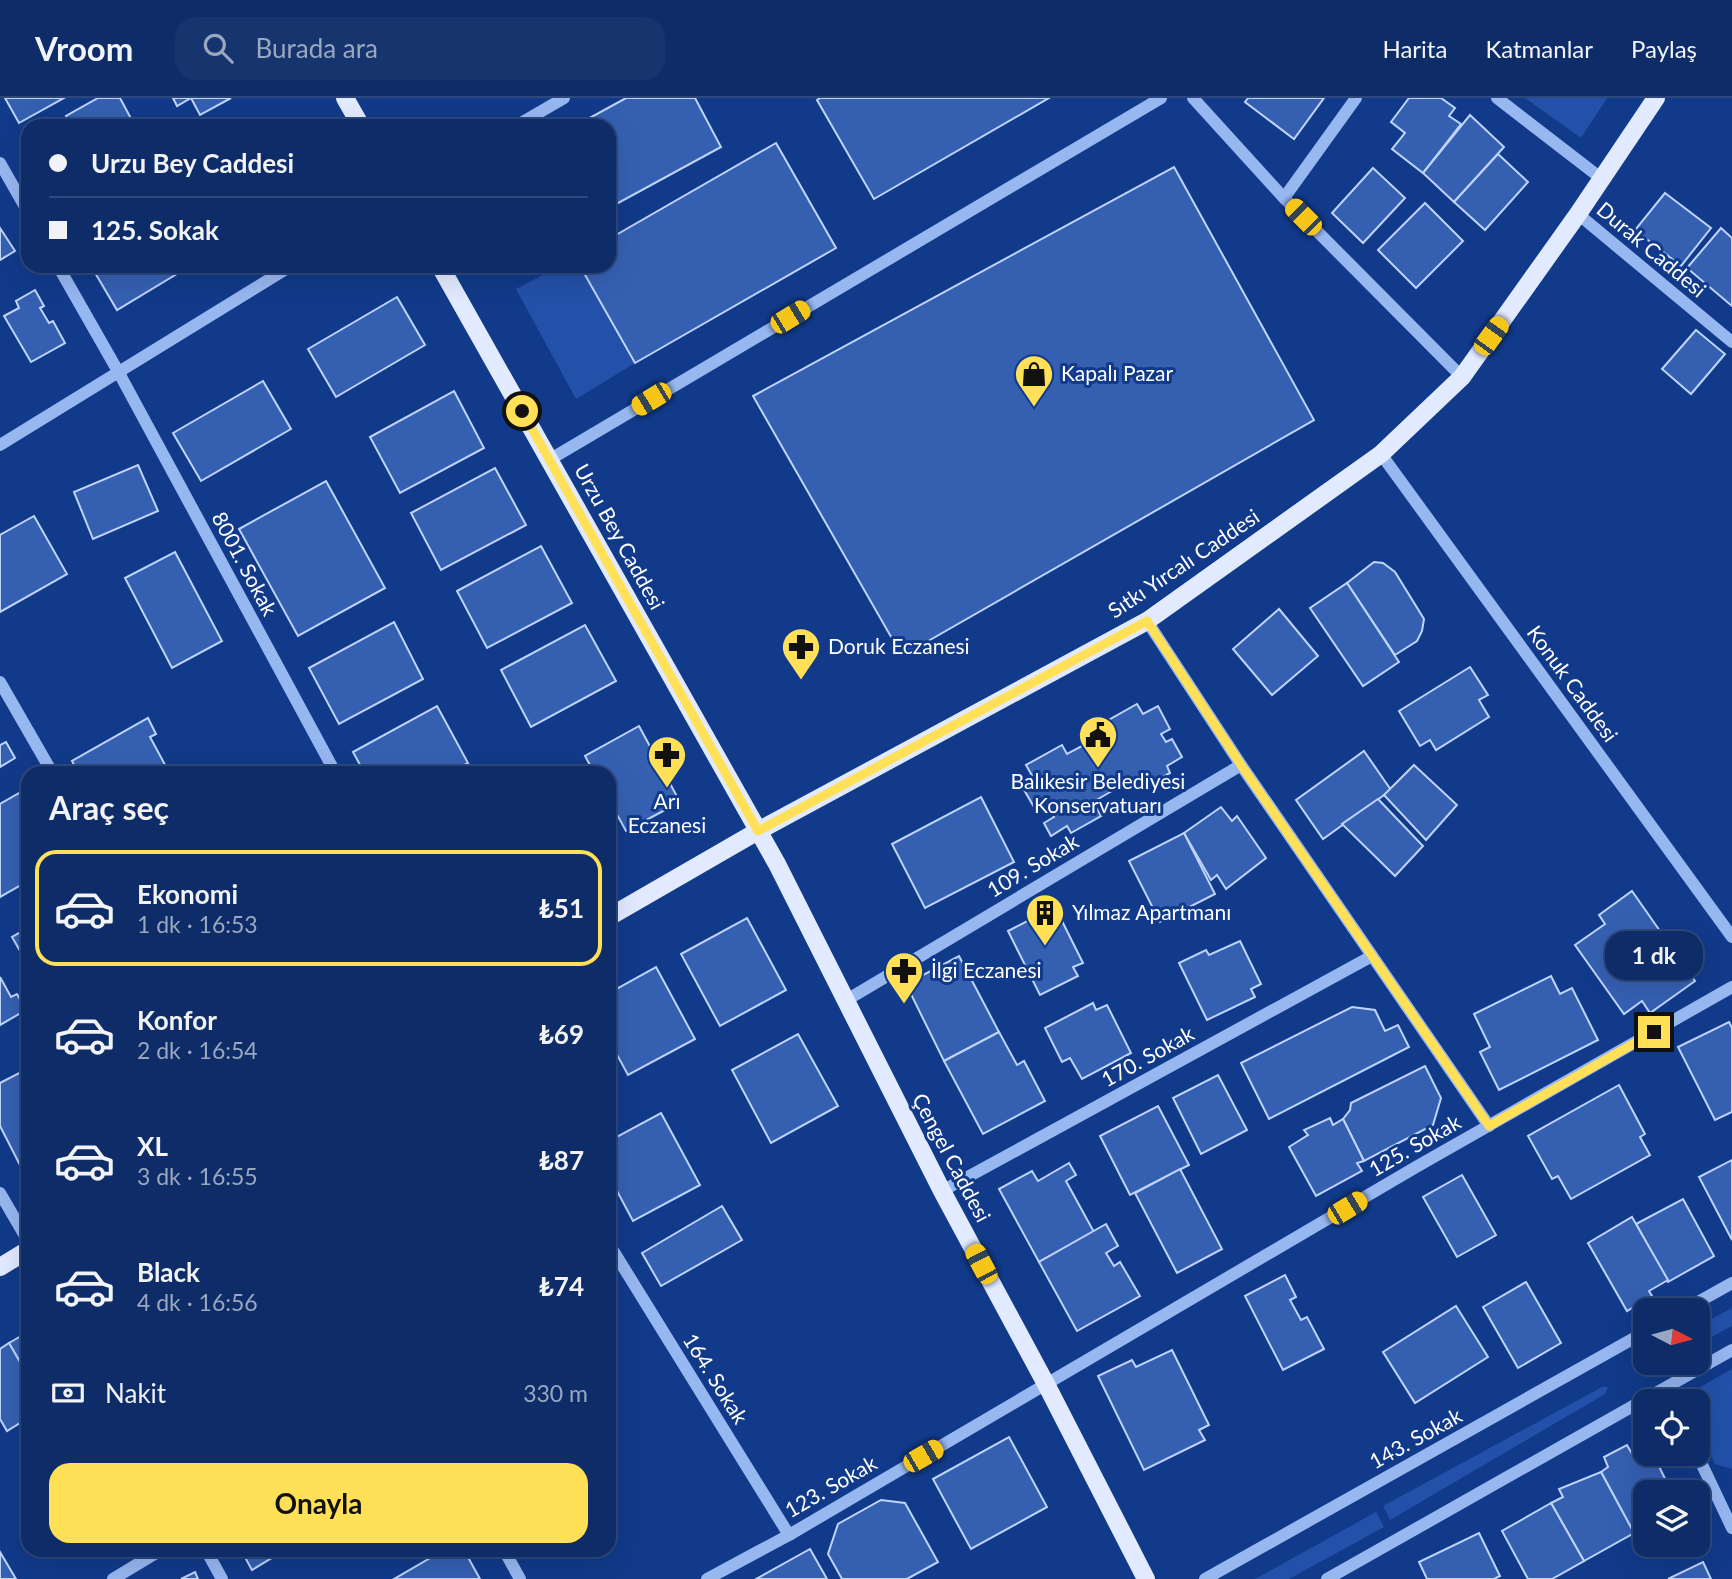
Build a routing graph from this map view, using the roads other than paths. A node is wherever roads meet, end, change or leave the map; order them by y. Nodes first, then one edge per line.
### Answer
1 (345, 98) edge
2 (564, 98) edge
3 (1161, 98) edge
4 (1193, 98) edge
5 (1356, 98) edge
6 (1497, 98) edge
7 (1656, 98) edge
8 (357, 119) edge
9 (528, 119) edge
10 (0, 163) edge
11 (1602, 180) junction
12 (1284, 198) junction
13 (21, 200) edge
14 (1578, 214) junction
15 (62, 273) edge
16 (280, 273) edge
17 (444, 273) edge
18 (1732, 342) edge
19 (119, 373) junction
20 (1462, 377) junction
21 (0, 445) edge
22 (1381, 454) junction
23 (549, 460) junction
24 (1147, 621) junction
25 (0, 682) edge
26 (1241, 765) junction
27 (48, 766) edge
28 (332, 766) edge
29 (758, 831) junction
30 (616, 913) edge
31 (1732, 937) edge
32 (1372, 956) junction
33 (1732, 987) edge
34 (845, 1001) junction
35 (1489, 1126) junction
36 (942, 1191) junction
37 (0, 1193) edge
38 (21, 1229) edge
39 (21, 1254) edge
40 (616, 1255) edge
41 (0, 1267) edge
42 (1732, 1283) edge
43 (1705, 1298) edge
44 (1633, 1339) edge
45 (1732, 1350) edge
46 (1046, 1384) junction
47 (1666, 1389) edge
48 (1633, 1407) edge
49 (1703, 1466) edge
50 (1731, 1522) edge
51 (789, 1535) junction
52 (149, 1557) edge
53 (210, 1557) edge
54 (508, 1557) edge
55 (113, 1579) edge
56 (222, 1579) edge
57 (520, 1579) edge
58 (707, 1579) edge
59 (1146, 1579) edge
60 (1205, 1579) edge
61 (1326, 1579) edge

1 - 8 main road
2 - 9 street
3 - 23 street
4 - 12 street
5 - 12 street
6 - 11 street
7 - 11 main road, Sıtkı Yırcalı Caddesi
10 - 13 street
11 - 14 main road, Sıtkı Yırcalı Caddesi
12 - 20 street
14 - 18 street, Durak Caddesi
14 - 20 main road, Sıtkı Yırcalı Caddesi
15 - 19 street, 8001. Sokak
16 - 19 street
17 - 23 main road, Urzu Bey Caddesi
19 - 21 street
19 - 28 street, 8001. Sokak
20 - 22 main road, Sıtkı Yırcalı Caddesi
22 - 24 main road, Sıtkı Yırcalı Caddesi
22 - 31 street, Konuk Caddesi
23 - 29 main road, Urzu Bey Caddesi
24 - 26 street
24 - 29 main road, Sıtkı Yırcalı Caddesi
25 - 27 street
26 - 32 street
26 - 34 street, 109. Sokak
29 - 30 main road, Sıtkı Yırcalı Caddesi
29 - 34 main road, Çengel Caddesi
32 - 35 street
32 - 36 street, 170. Sokak
33 - 35 street, 125. Sokak
34 - 36 main road, Çengel Caddesi
35 - 46 street, 125. Sokak
36 - 46 main road, Çengel Caddesi
37 - 38 street
39 - 41 main road
40 - 51 street, 164. Sokak
42 - 43 street
44 - 60 street, 143. Sokak
45 - 47 street
46 - 51 street, 123. Sokak
46 - 59 main road, Çengel Caddesi
48 - 61 street
49 - 50 street
51 - 58 street, 123. Sokak
52 - 55 street
53 - 56 street
54 - 57 street

